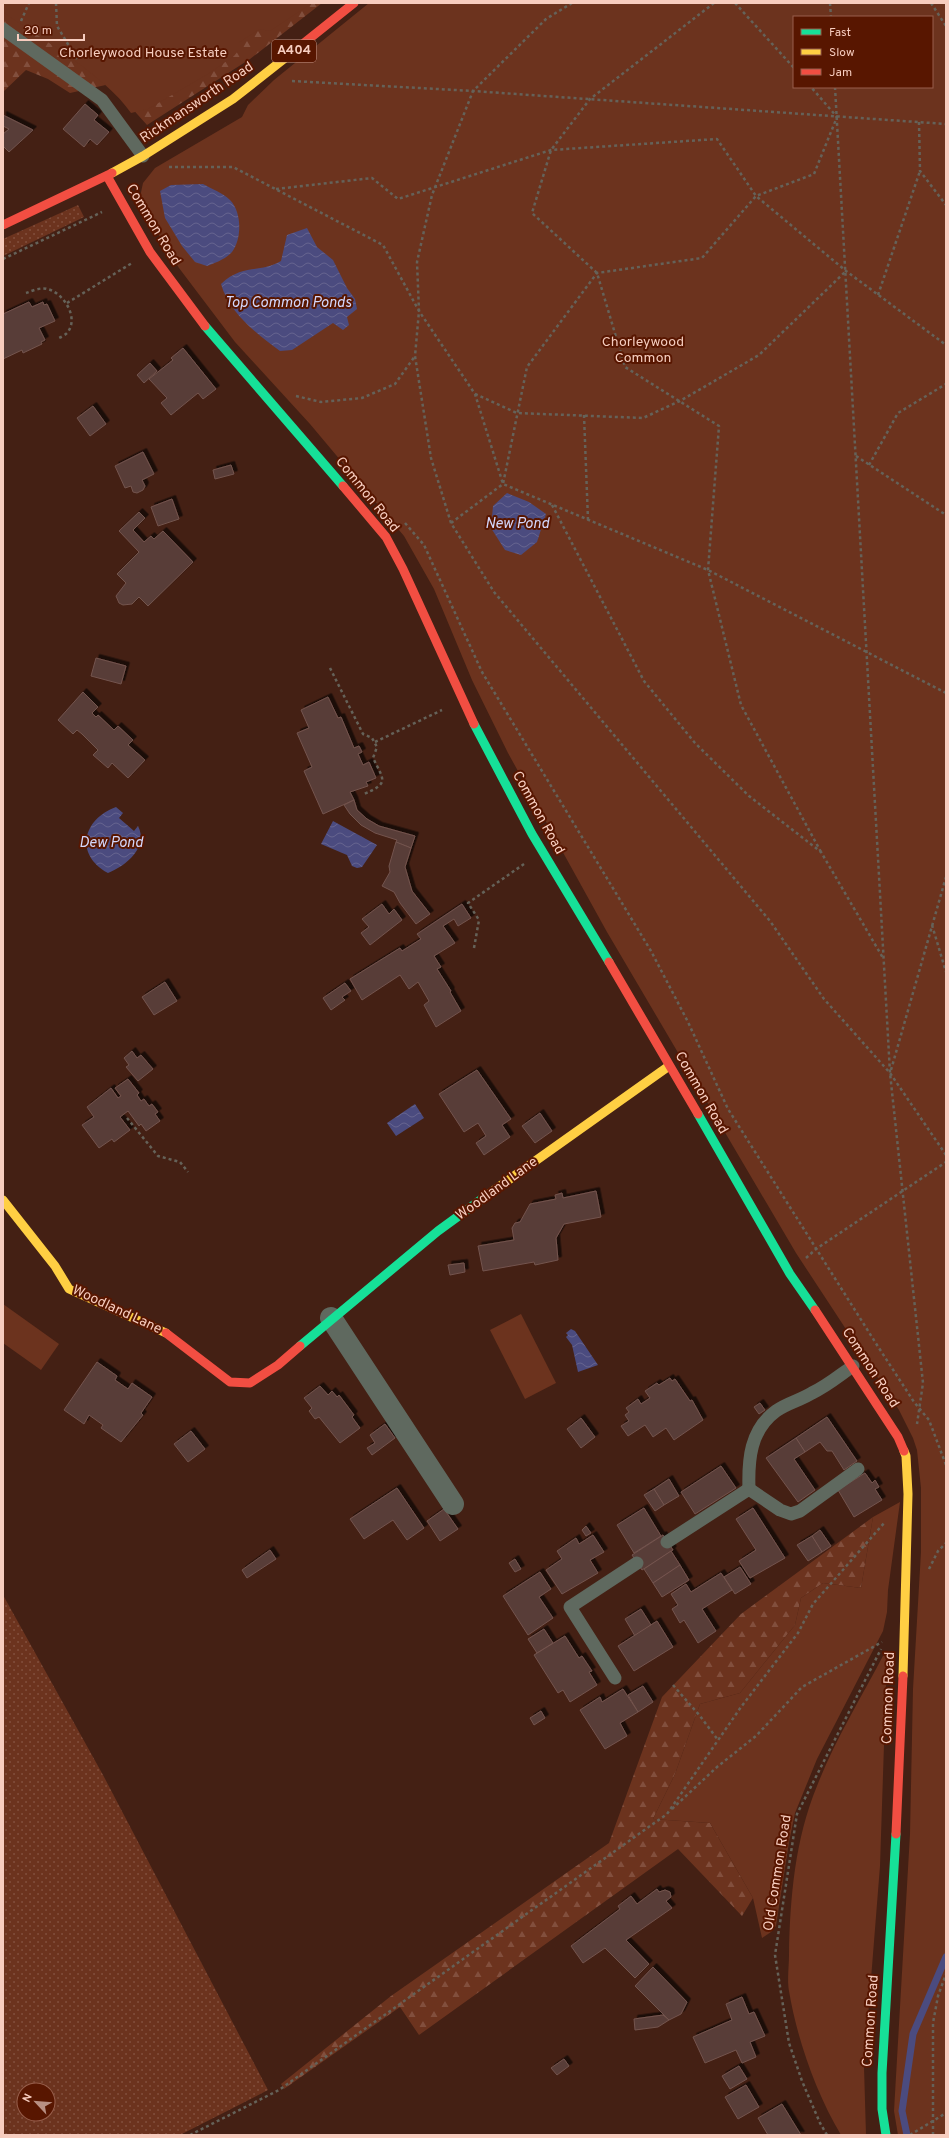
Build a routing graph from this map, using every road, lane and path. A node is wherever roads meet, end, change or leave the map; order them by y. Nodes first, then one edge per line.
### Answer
1 (56, 3) edge
2 (354, 3) edge
3 (572, 3) edge
4 (714, 3) edge
5 (735, 3) edge
6 (830, 3) edge
7 (931, 3) edge
8 (831, 16) edge
9 (946, 26) edge
10 (3, 29) edge
11 (82, 66) dead end
12 (793, 67) edge
13 (260, 79) junction
14 (812, 88) edge
15 (835, 88) edge
16 (473, 91) junction
17 (590, 99) junction
18 (837, 117) junction
19 (919, 122) junction
20 (946, 124) edge
21 (551, 150) junction
22 (143, 156) junction
23 (164, 167) dead end
24 (920, 171) junction
25 (107, 176) junction
26 (435, 187) junction
27 (275, 189) junction
28 (756, 196) junction
29 (122, 202) junction
30 (946, 205) edge
31 (3, 225) edge
32 (150, 252) junction
33 (3, 259) edge
34 (846, 271) junction
35 (597, 273) junction
36 (26, 293) dead end
37 (878, 295) junction
38 (67, 303) junction
39 (419, 311) junction
40 (59, 338) dead end
41 (946, 346) edge
42 (415, 356) junction
43 (946, 384) edge
44 (475, 394) junction
45 (298, 400) dead end
46 (680, 401) junction
47 (517, 413) junction
48 (584, 415) junction
49 (856, 456) junction
50 (869, 465) junction
51 (502, 484) junction
52 (551, 505) junction
53 (946, 515) edge
54 (588, 520) junction
55 (404, 521) dead end
56 (451, 523) junction
57 (708, 570) junction
58 (867, 652) junction
59 (330, 668) dead end
60 (946, 693) edge
61 (462, 701) junction
62 (375, 742) junction
63 (362, 795) dead end
64 (542, 851) junction
65 (821, 852) junction
66 (946, 877) edge
67 (932, 925) junction
68 (474, 948) dead end
69 (884, 959) junction
70 (946, 972) edge
71 (669, 1066) junction
72 (890, 1073) junction
73 (127, 1118) dead end
74 (946, 1155) edge
75 (946, 1162) edge
76 (188, 1172) dead end
77 (902, 1190) junction
78 (3, 1200) edge
79 (816, 1249) junction
80 (790, 1274) junction
81 (331, 1318) junction
82 (854, 1366) junction
83 (919, 1408) junction
84 (906, 1456) junction
85 (946, 1465) edge
86 (858, 1468) dead end
87 (749, 1489) junction
88 (908, 1494) junction
89 (453, 1504) dead end
90 (667, 1542) dead end
91 (637, 1563) dead end
92 (616, 1678) dead end
93 (673, 1685) dead end
94 (718, 1740) junction
95 (667, 1814) junction
96 (946, 1974) edge
97 (946, 2113) edge
98 (932, 2122) junction
99 (190, 2135) edge
100 (827, 2135) edge
101 (886, 2135) edge
102 (910, 2135) edge
103 (933, 2135) edge

1 - 11 path
2 - 13 street, Rickmansworth Road / A404
3 - 16 path
4 - 17 path
5 - 12 path
6 - 8 path
7 - 9 path
10 - 22 lane
13 - 16 path
13 - 22 street, Rickmansworth Road / A404
14 - 18 path
15 - 18 path
16 - 17 path
16 - 26 path
17 - 18 path
17 - 21 path
18 - 19 path
18 - 28 path
18 - 34 path
19 - 20 path
19 - 24 path
21 - 26 path
21 - 28 path
21 - 35 path
22 - 25 street, Rickmansworth Road / A404
23 - 27 path
24 - 30 path
24 - 37 path
25 - 29 street, Common Road
25 - 31 street, A404
26 - 27 path
26 - 39 path
27 - 39 path
28 - 34 path
28 - 35 path
29 - 32 street, Common Road
29 - 33 path
32 - 38 path
32 - 61 street, Common Road
34 - 37 path
34 - 46 path
34 - 49 path
35 - 46 path
35 - 47 path
36 - 38 path
37 - 41 path
38 - 40 path
39 - 42 path
39 - 44 path
42 - 45 path
42 - 56 path
43 - 50 path
44 - 47 path
44 - 51 path
46 - 48 path
46 - 57 path
47 - 48 path
47 - 51 path
48 - 54 path
49 - 50 path
49 - 58 path
50 - 53 path
51 - 52 path
51 - 56 path
52 - 54 path
52 - 65 path
54 - 57 path
55 - 79 path
56 - 72 path
57 - 58 path
57 - 65 path
58 - 60 path
58 - 69 path
59 - 62 path
61 - 62 path
61 - 64 street, Common Road
62 - 63 path
64 - 68 path
64 - 71 street, Common Road
65 - 69 path
66 - 67 path
67 - 70 path
67 - 72 path
69 - 72 path
71 - 80 street, Common Road
71 - 81 street, Woodland Lane
72 - 74 path
72 - 77 path
73 - 76 path
75 - 77 path
77 - 79 path
77 - 83 path
78 - 81 street, Woodland Lane
79 - 80 path
79 - 83 path
80 - 82 street, Common Road
81 - 89 street
82 - 84 street, Common Road
82 - 87 lane
83 - 84 path
83 - 85 path
84 - 88 street, Common Road
86 - 87 lane
87 - 90 lane
88 - 94 path
88 - 101 street, Common Road
91 - 92 lane
93 - 94 path
94 - 95 path
95 - 99 path
95 - 100 path, Old Common Road
96 - 98 path
97 - 98 path
98 - 102 path
98 - 103 path

